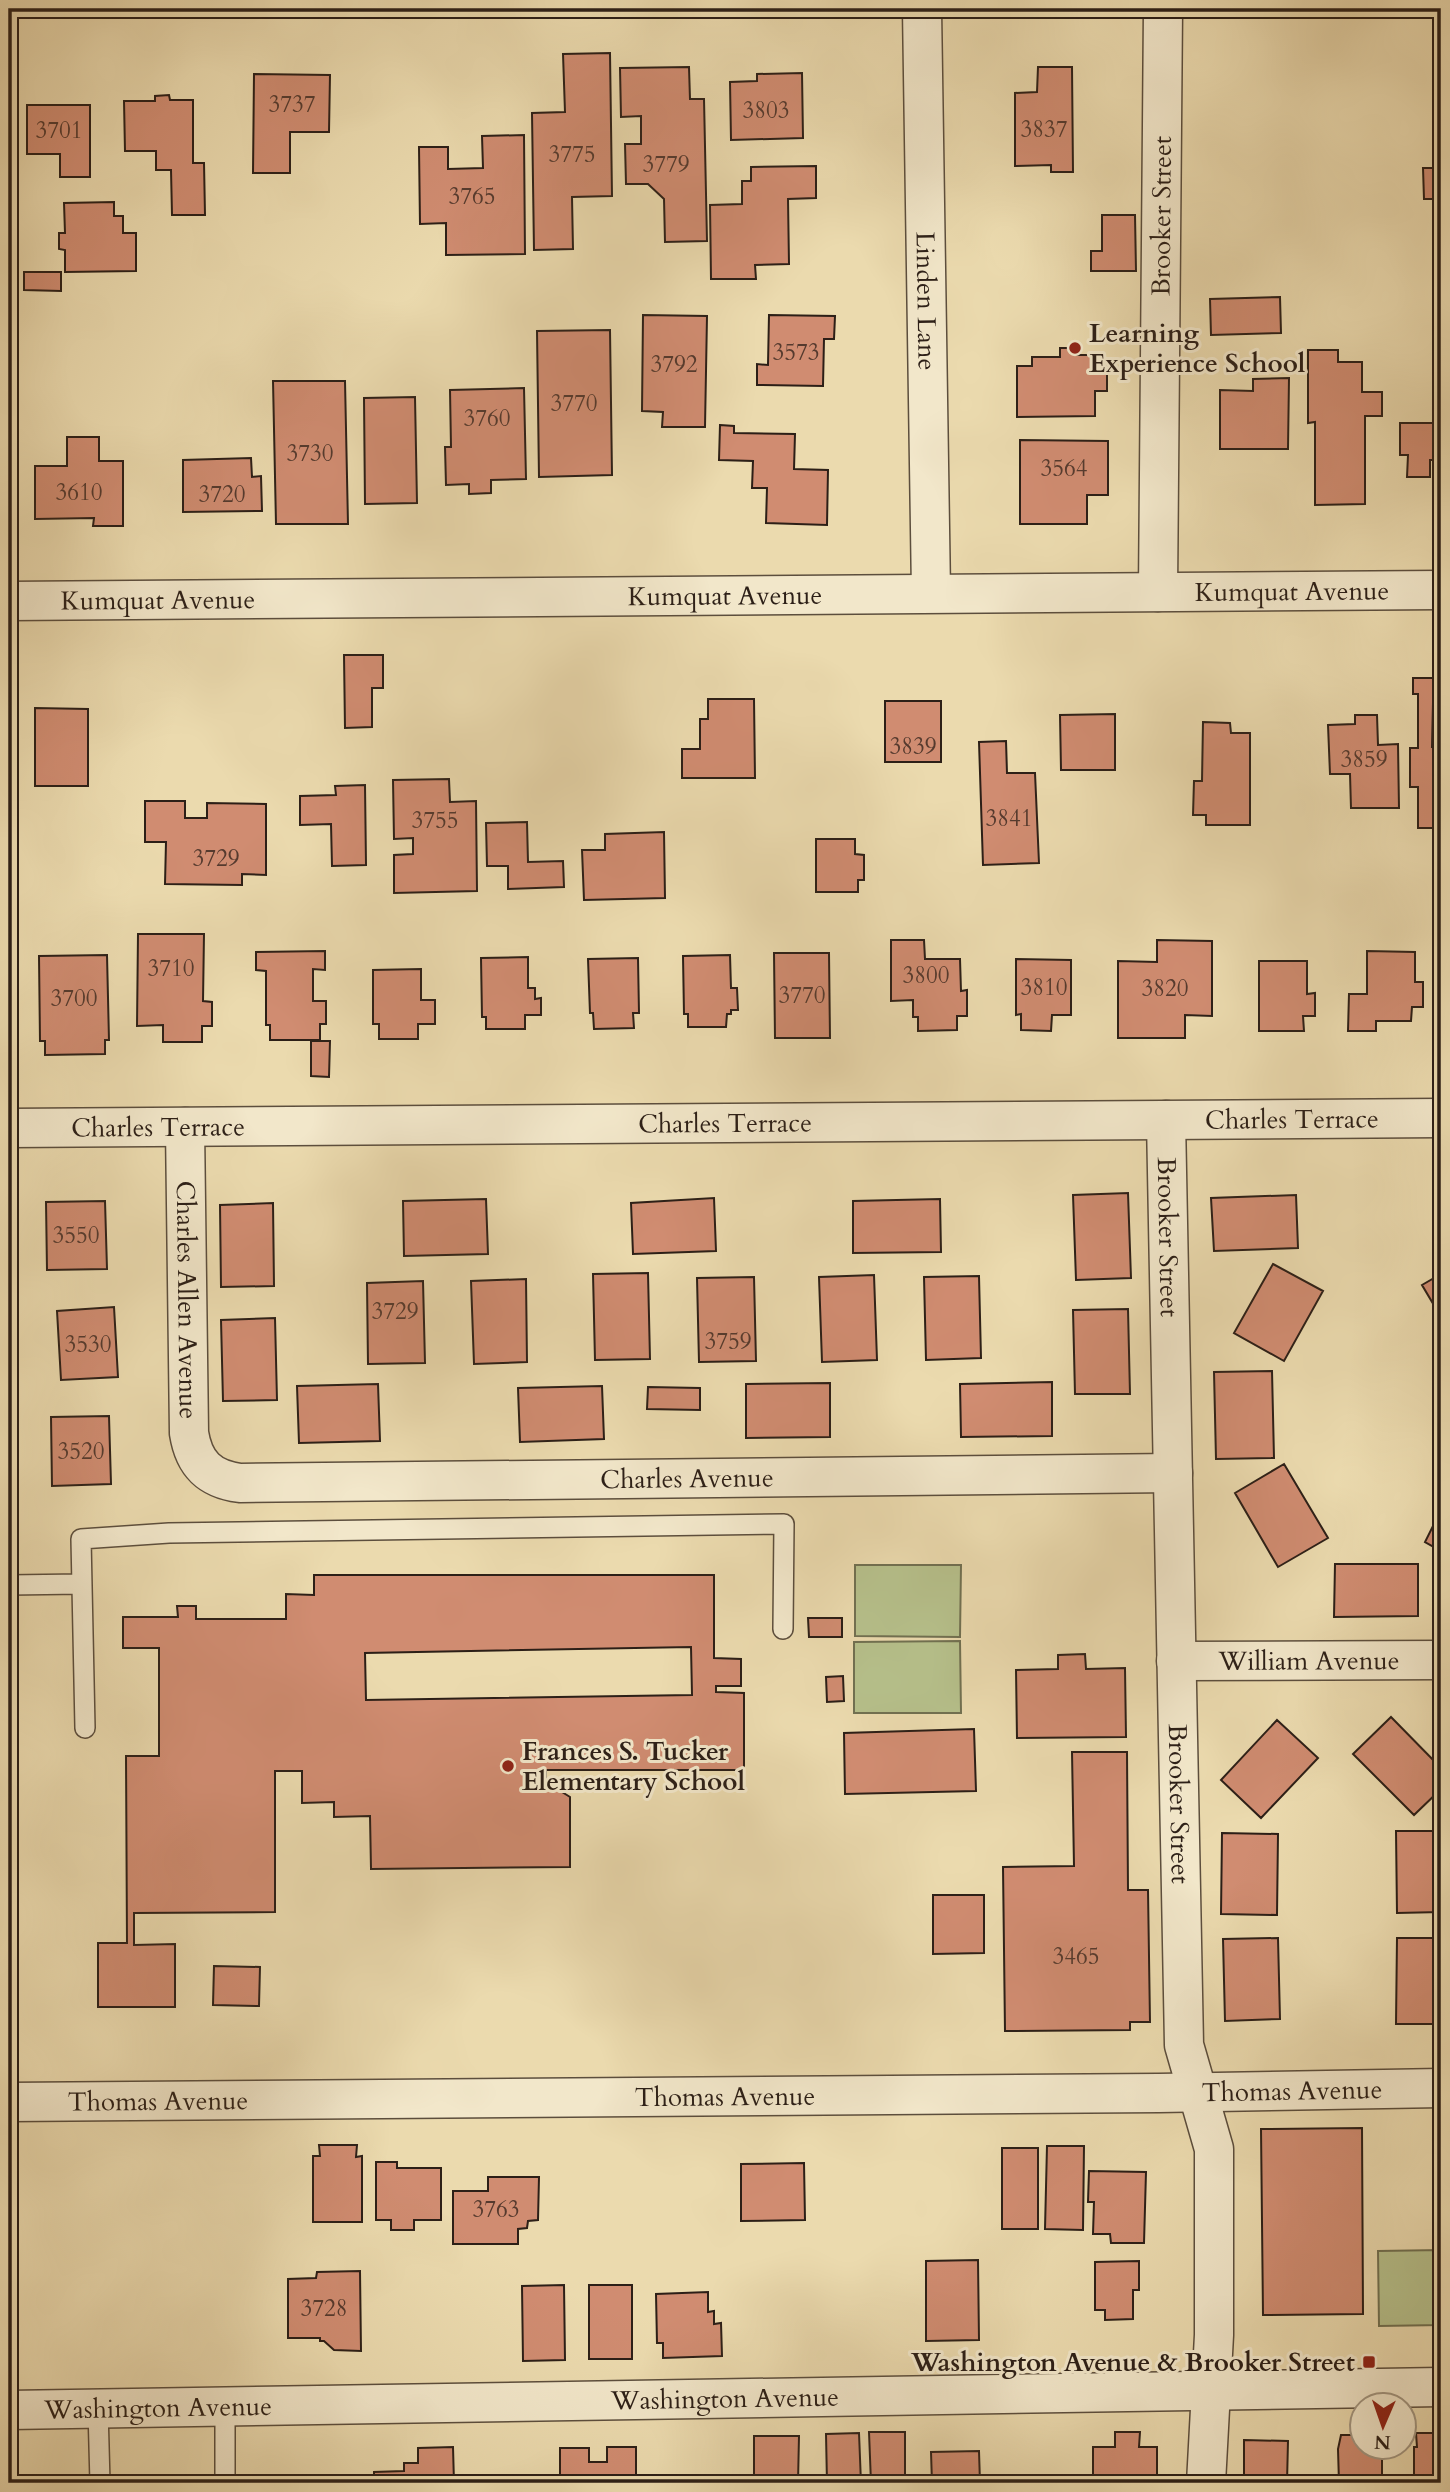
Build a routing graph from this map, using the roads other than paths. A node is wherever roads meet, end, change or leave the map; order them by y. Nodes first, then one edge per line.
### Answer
1 (922, 9) edge
2 (1163, 9) edge
3 (1441, 590) edge
4 (1158, 592) junction
5 (931, 593) junction
6 (9, 601) edge
7 (1441, 1118) edge
8 (1166, 1120) junction
9 (185, 1126) junction
10 (9, 1128) edge
11 (204, 1470) joint
12 (1174, 1474) junction
13 (81, 1584) junction
14 (9, 1585) edge
15 (783, 1629) dead end
16 (1441, 1660) edge
17 (1176, 1661) junction
18 (85, 1728) dead end
19 (1441, 2088) edge
20 (1198, 2093) junction
21 (9, 2102) edge
22 (1441, 2387) edge
23 (1210, 2391) junction
24 (225, 2406) junction
25 (98, 2409) junction
26 (9, 2410) edge
27 (100, 2483) edge
28 (226, 2483) edge
29 (1206, 2483) edge

1 - 5 street, Linden Lane
2 - 4 street, Brooker Street
3 - 4 street, Kumquat Avenue
4 - 5 street, Kumquat Avenue
5 - 6 street, Kumquat Avenue
7 - 8 street, Charles Terrace
8 - 9 street, Charles Terrace
8 - 12 street, Brooker Street
9 - 10 street, Charles Terrace
9 - 11 street, Charles Allen Avenue
11 - 12 street, Charles Avenue
12 - 17 street, Brooker Street
13 - 14 lane
13 - 15 lane
13 - 18 lane
16 - 17 street, William Avenue
17 - 20 street, Brooker Street
19 - 20 street, Thomas Avenue
20 - 21 street, Thomas Avenue
20 - 23 street, Brooker Street
22 - 23 street, Washington Avenue
23 - 24 street, Washington Avenue
23 - 29 street, Brooker Street
24 - 25 street, Washington Avenue
24 - 28 lane
25 - 26 street, Washington Avenue
25 - 27 lane

